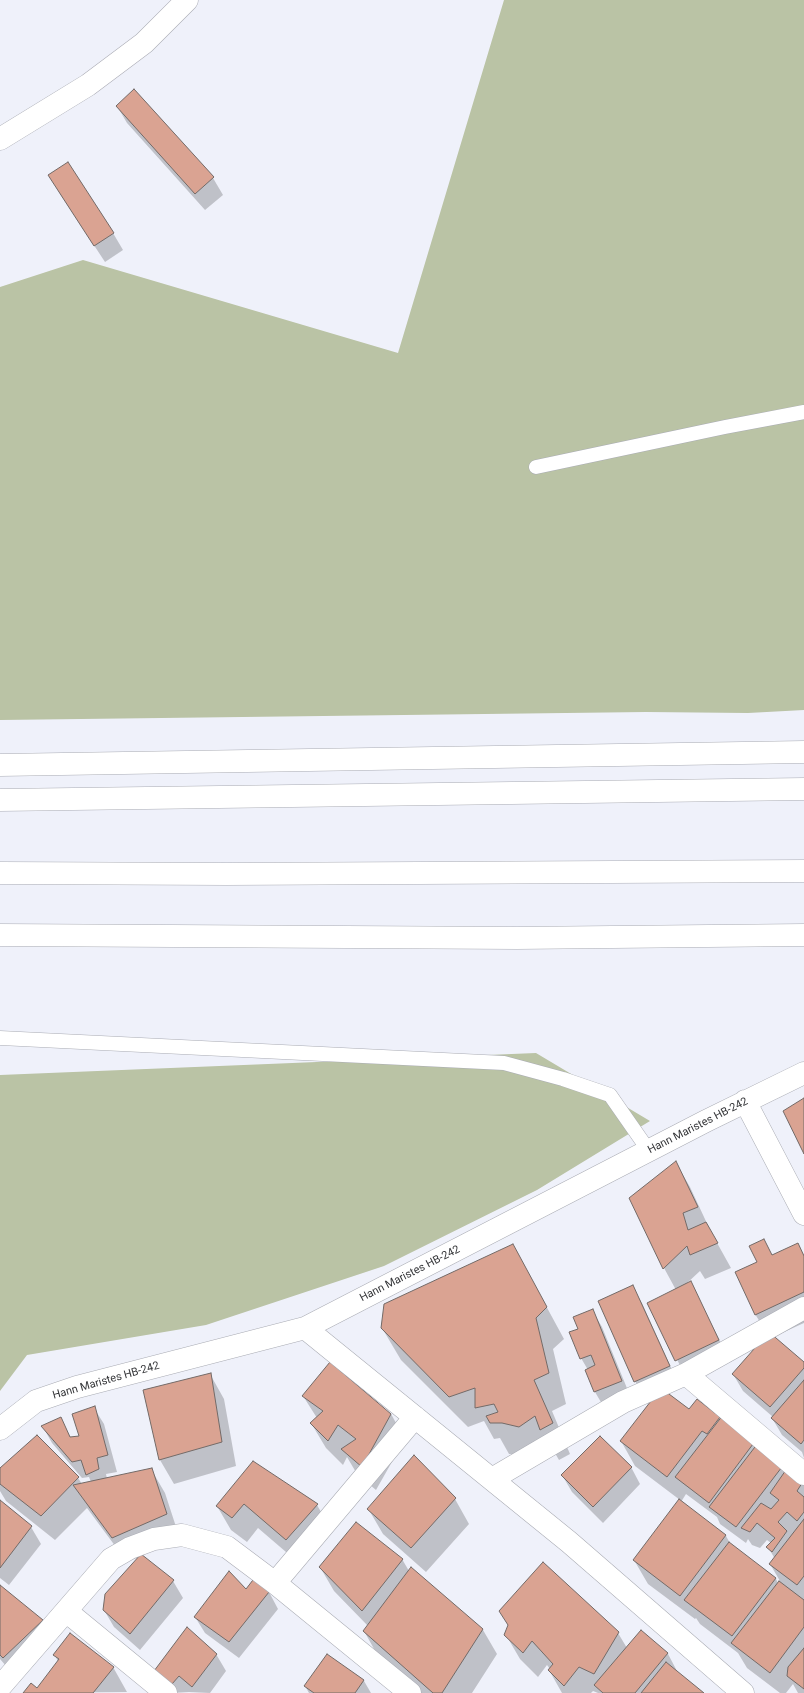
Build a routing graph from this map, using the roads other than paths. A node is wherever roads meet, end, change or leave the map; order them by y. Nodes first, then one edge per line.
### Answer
1 (187, 0) edge
2 (0, 139) edge
3 (804, 412) edge
4 (536, 467) dead end
5 (804, 752) edge
6 (0, 765) edge
7 (804, 789) edge
8 (0, 800) edge
9 (804, 871) edge
10 (0, 873) edge
11 (0, 935) edge
12 (804, 936) edge
13 (0, 1038) edge
14 (804, 1073) edge
15 (745, 1101) junction
16 (649, 1151) junction
17 (804, 1214) edge
18 (804, 1308) edge
19 (305, 1328) junction
20 (686, 1374) junction
21 (415, 1417) junction
22 (0, 1428) edge
23 (804, 1474) edge
24 (492, 1480) junction
25 (275, 1583) junction
26 (66, 1611) junction
27 (0, 1687) edge
28 (166, 1693) edge
29 (410, 1693) edge
30 (743, 1693) edge

1 - 2 main road
3 - 4 lane
5 - 6 main road
7 - 8 main road
9 - 10 main road
11 - 12 main road
13 - 16 lane
14 - 15 main road, Hann Maristes HB-242
15 - 16 main road, Hann Maristes HB-242
15 - 17 main road
16 - 19 main road, Hann Maristes HB-242
18 - 20 main road
19 - 21 main road
19 - 22 main road, Hann Maristes HB-242
20 - 23 main road
20 - 24 main road
21 - 24 main road
21 - 25 main road
24 - 30 main road
25 - 26 main road
25 - 29 main road
26 - 27 main road
26 - 28 main road

